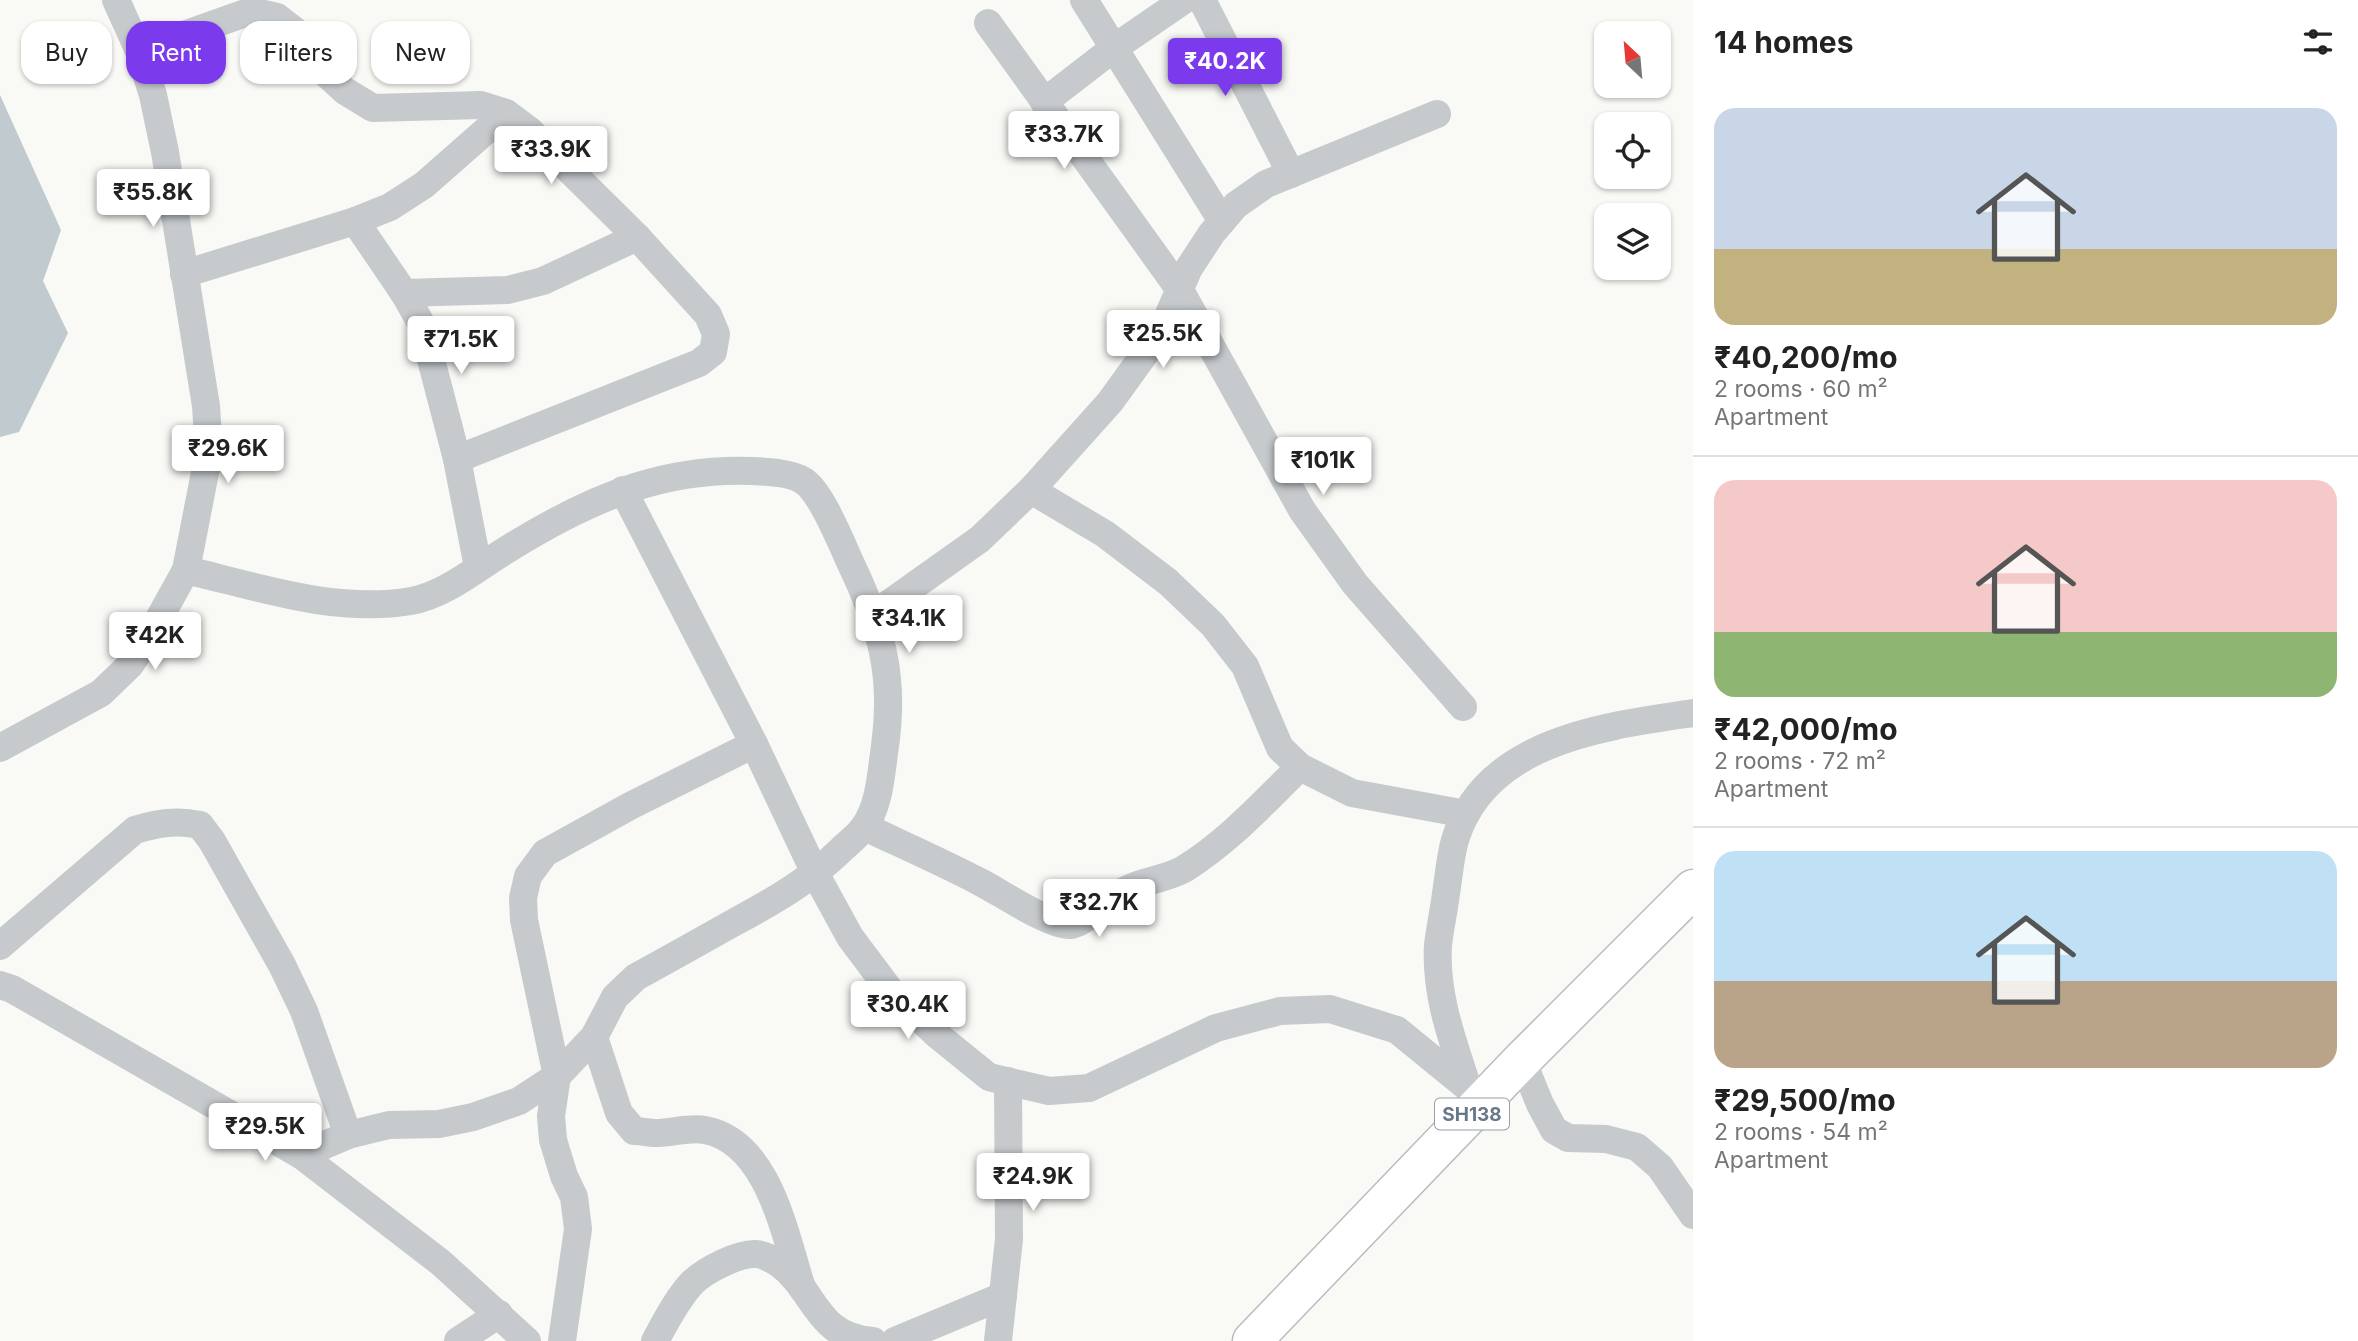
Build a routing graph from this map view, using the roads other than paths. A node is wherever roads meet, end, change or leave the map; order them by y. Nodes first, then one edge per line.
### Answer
1 (116, 0) edge
2 (1084, 0) edge
3 (1184, 0) edge
4 (1202, 0) edge
5 (251, 6) edge
6 (214, 21) edge
7 (126, 22) edge
8 (988, 23) dead end
9 (1114, 48) junction
10 (150, 84) edge
11 (1044, 102) junction
12 (506, 113) junction
13 (1437, 114) dead end
14 (1292, 174) junction
15 (355, 221) junction
16 (1222, 221) junction
17 (638, 237) junction
18 (184, 274) junction
19 (1180, 290) junction
20 (404, 293) junction
21 (457, 459) junction
22 (623, 490) junction
23 (1031, 490) junction
24 (478, 567) junction
25 (186, 570) junction
26 (873, 615) junction
27 (1463, 707) dead end
28 (1693, 713) edge
29 (754, 744) junction
30 (0, 748) edge
31 (1300, 767) junction
32 (1466, 814) junction
33 (865, 827) junction
34 (815, 873) junction
35 (1693, 889) edge
36 (0, 946) edge
37 (0, 985) edge
38 (594, 1037) junction
39 (1522, 1060) junction
40 (557, 1076) junction
41 (1008, 1081) junction
42 (1476, 1093) junction
43 (348, 1135) junction
44 (301, 1155) junction
45 (1693, 1215) edge
46 (802, 1289) junction
47 (1003, 1296) junction
48 (499, 1314) junction
49 (458, 1341) edge
50 (527, 1341) edge
51 (562, 1341) edge
52 (655, 1341) edge
53 (873, 1341) edge
54 (895, 1341) edge
55 (998, 1341) edge
56 (1252, 1341) edge

1 - 7 street
2 - 9 street
3 - 9 street
4 - 14 street
5 - 6 street
5 - 12 street
8 - 11 street
9 - 11 street
9 - 16 street
10 - 18 street
11 - 19 street
12 - 15 street
12 - 17 street
13 - 14 street
14 - 16 street
15 - 18 street
15 - 20 street
16 - 19 street
17 - 20 street
17 - 21 street
18 - 25 street
19 - 23 street
19 - 27 street
20 - 21 street
21 - 24 street
22 - 24 street
22 - 26 street
22 - 29 street
23 - 26 street
23 - 31 street
24 - 25 street
25 - 30 street
26 - 33 street
28 - 32 street
29 - 34 street
29 - 40 street
31 - 32 street
31 - 33 street
32 - 42 street
33 - 34 street
34 - 38 street
34 - 41 street
35 - 39 main road, SH138
36 - 43 street
37 - 44 street
38 - 40 street
38 - 46 street
39 - 42 main road, SH138
39 - 45 street
40 - 43 street
40 - 51 street
41 - 42 street
41 - 47 street
42 - 56 main road, SH138
43 - 44 street
44 - 48 street
46 - 52 street
46 - 53 street
47 - 54 street
47 - 55 street
48 - 49 street
48 - 50 street

